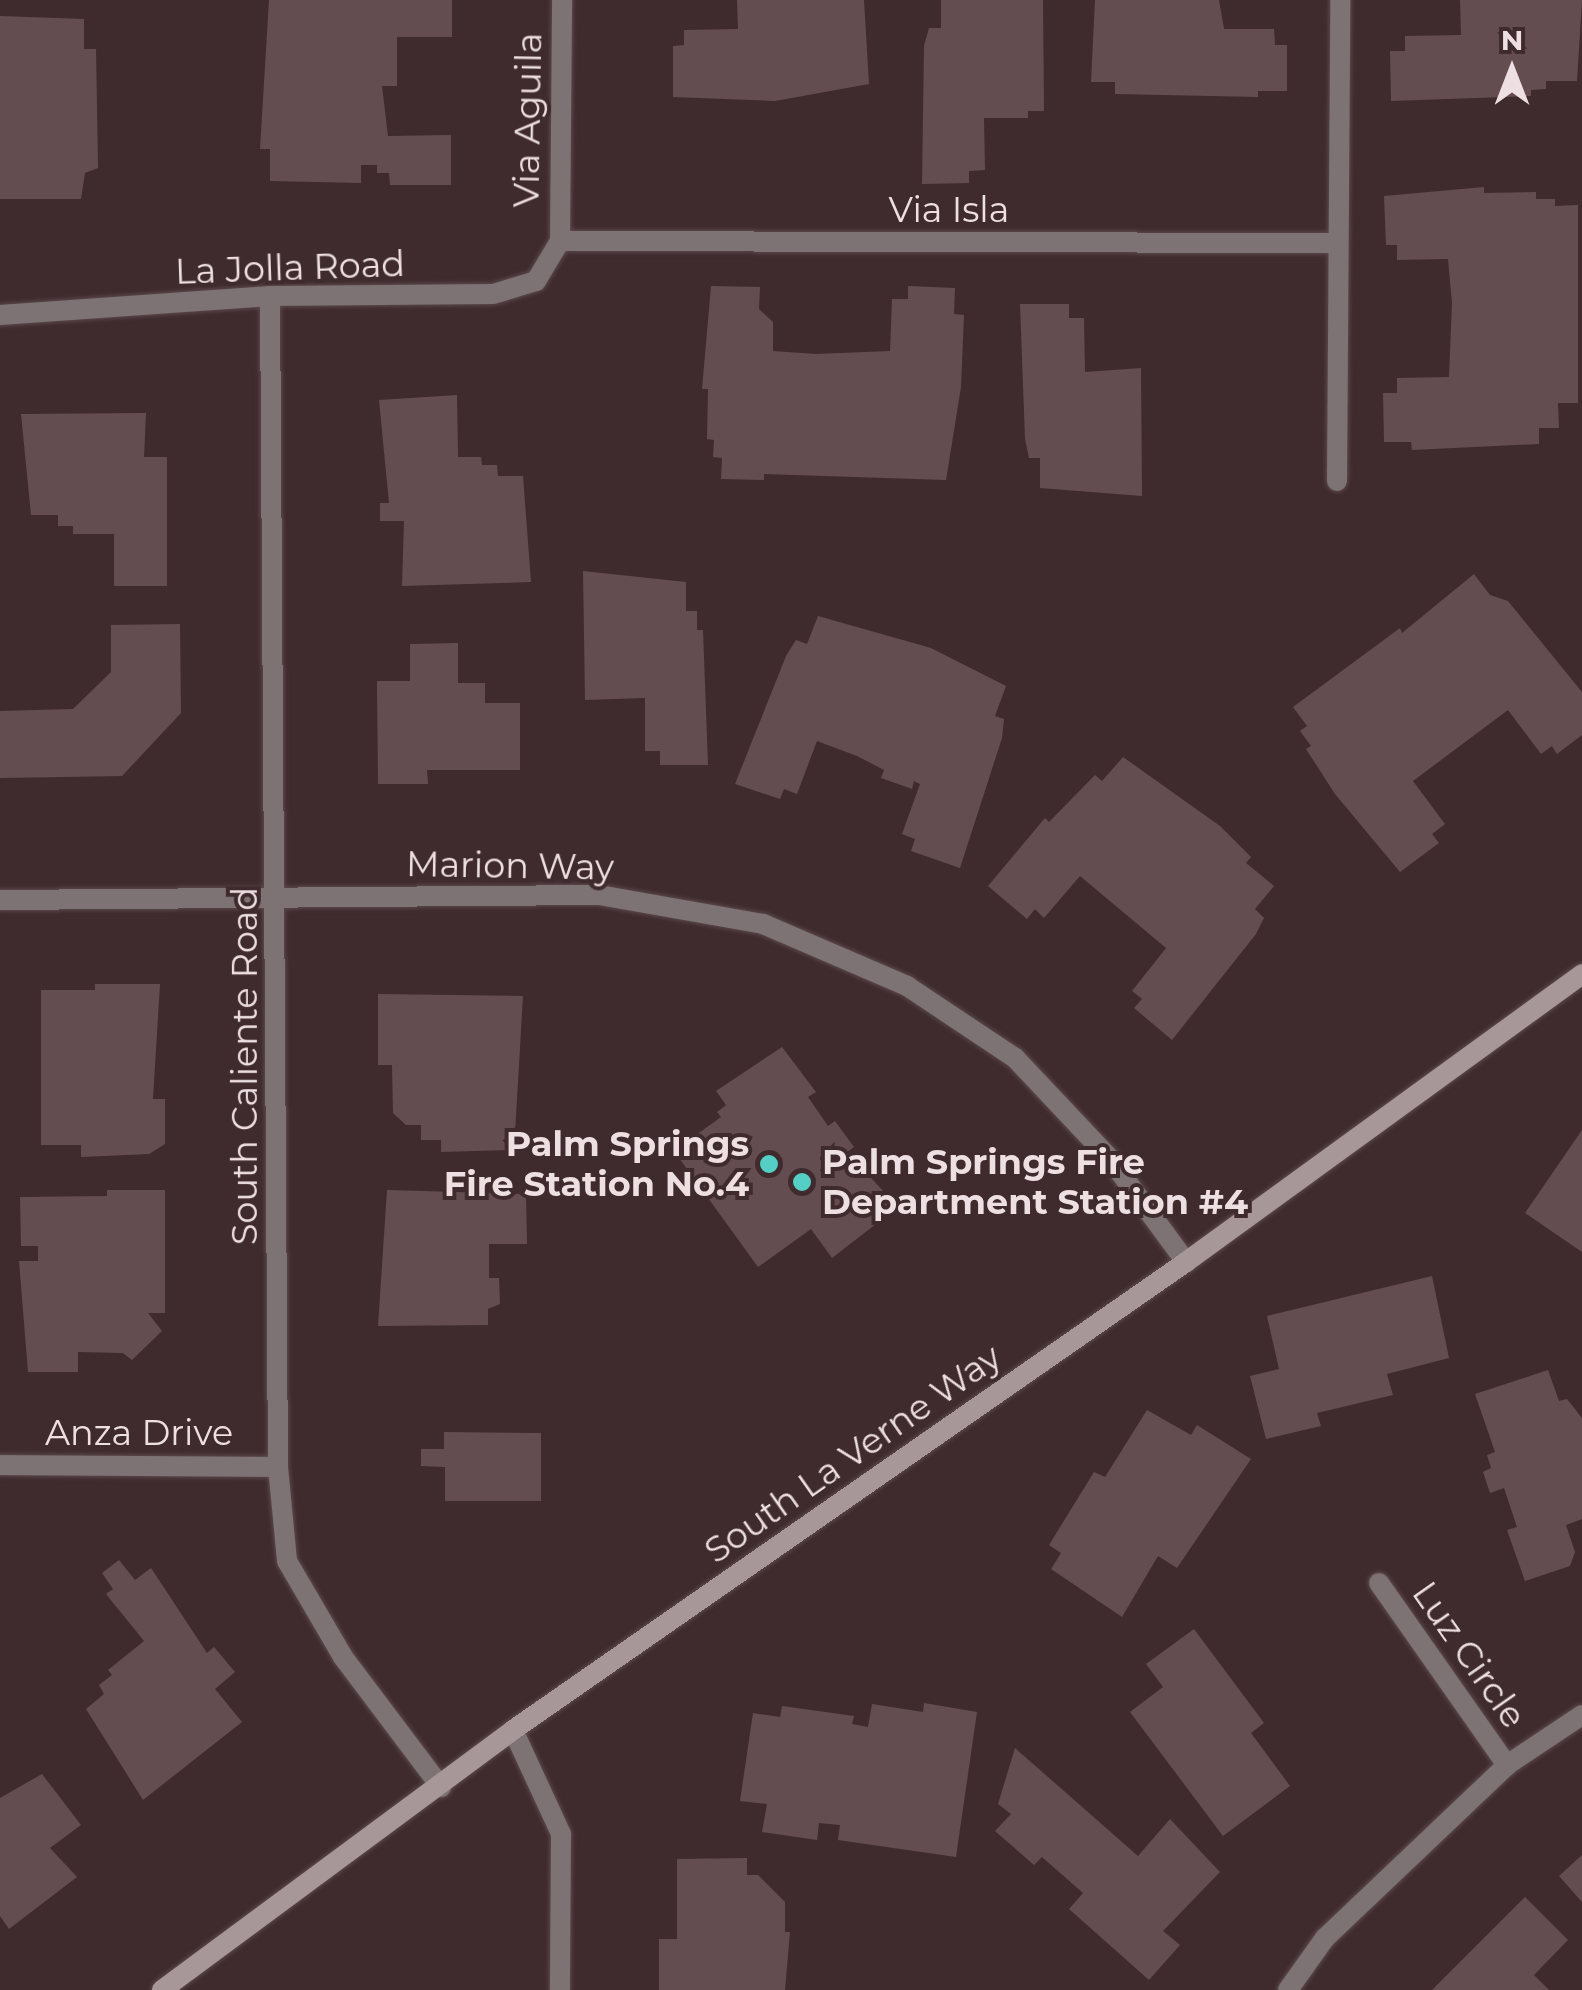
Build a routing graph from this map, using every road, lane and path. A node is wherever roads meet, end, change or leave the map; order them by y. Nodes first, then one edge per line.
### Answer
1 (562, 0) edge
2 (1340, 0) edge
3 (560, 241) junction
4 (1338, 243) junction
5 (270, 296) junction
6 (0, 315) edge
7 (1337, 482) dead end
8 (0, 900) edge
9 (278, 900) junction
10 (1582, 974) edge
11 (1186, 1262) junction
12 (0, 1465) edge
13 (278, 1467) junction
14 (1379, 1584) dead end
15 (1582, 1715) edge
16 (513, 1730) junction
17 (1507, 1765) junction
18 (441, 1787) junction
19 (162, 1990) edge
20 (560, 1990) edge
21 (1288, 1990) edge

1 - 3 street, Via Aguila
2 - 4 street
3 - 4 street, Via Isla
3 - 5 street, La Jolla Road
4 - 7 street
5 - 6 street, La Jolla Road
5 - 9 street, South Caliente Road
8 - 9 street, Marion Way
9 - 11 street, Marion Way
9 - 13 street, South Caliente Road
10 - 11 street, South La Verne Way
11 - 16 street, South La Verne Way
12 - 13 street, Anza Drive
13 - 18 street, South Caliente Road
14 - 17 street, Luz Circle
15 - 17 street
16 - 18 street, South La Verne Way
16 - 20 street
17 - 21 street
18 - 19 street, South La Verne Way

